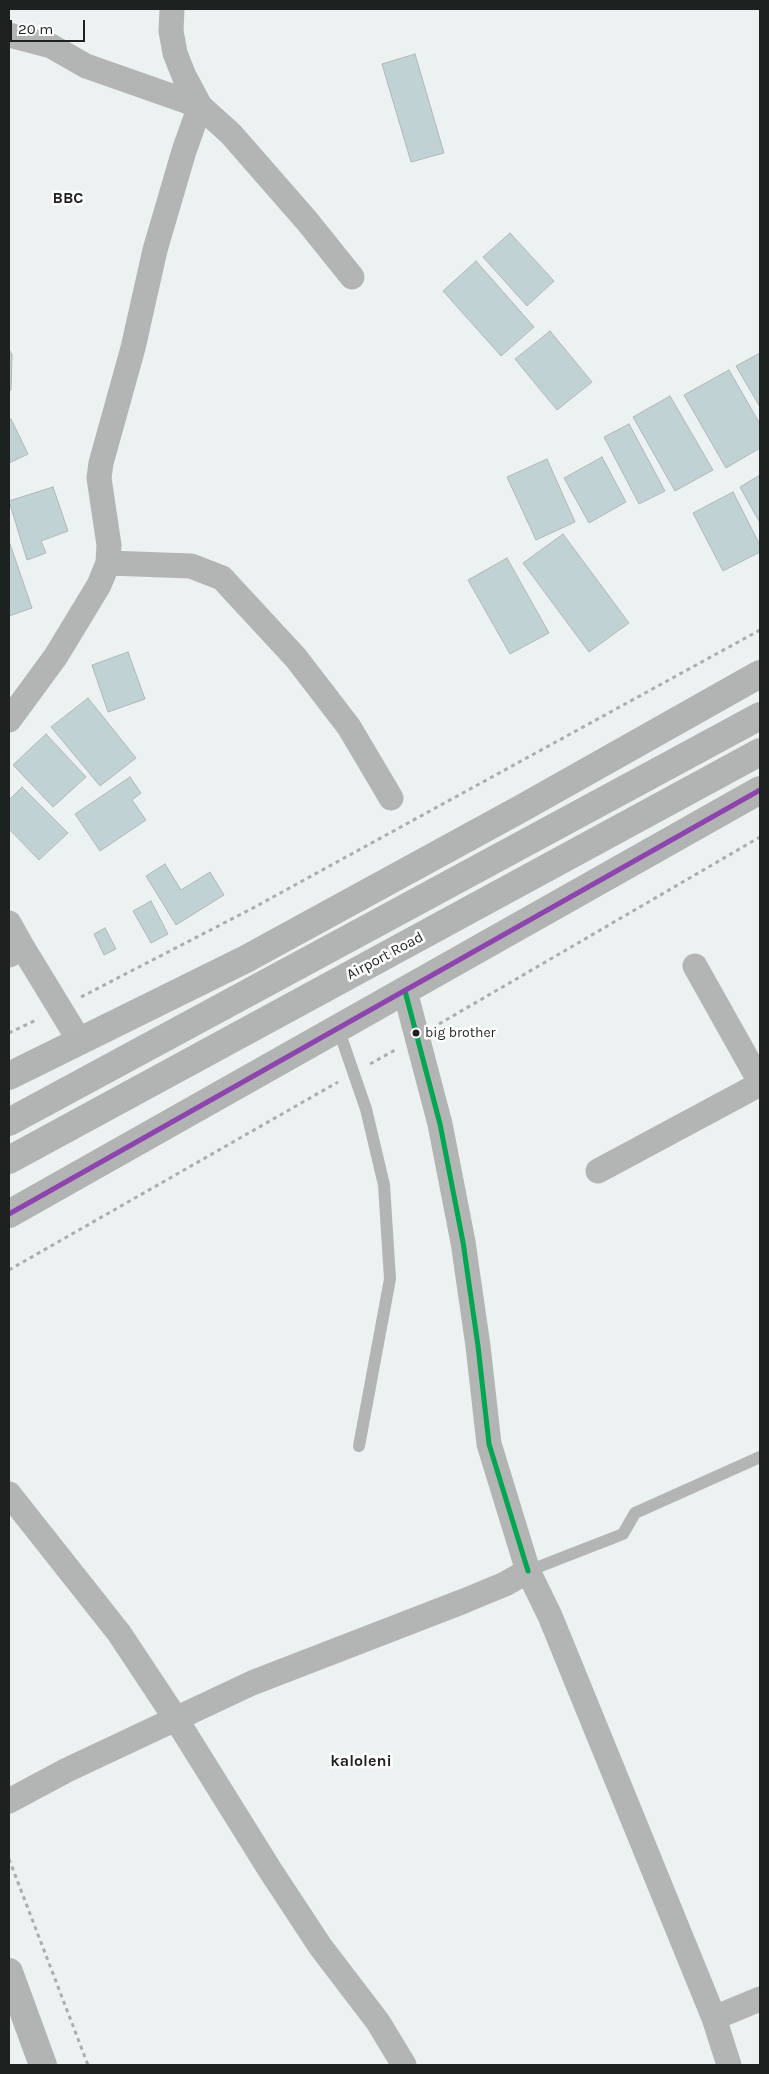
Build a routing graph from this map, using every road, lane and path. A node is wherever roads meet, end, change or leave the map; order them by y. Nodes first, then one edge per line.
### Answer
1 (172, 9) edge
2 (9, 35) edge
3 (200, 106) junction
4 (352, 277) dead end
5 (108, 563) junction
6 (760, 630) edge
7 (760, 674) edge
8 (760, 716) edge
9 (9, 720) edge
10 (760, 752) edge
11 (760, 790) edge
12 (391, 798) dead end
13 (760, 837) edge
14 (9, 923) edge
15 (16, 952) edge
16 (695, 966) dead end
17 (405, 991) junction
18 (60, 1008) junction
19 (338, 1028) junction
20 (9, 1033) edge
21 (418, 1036) junction
22 (79, 1040) junction
23 (354, 1074) junction
24 (9, 1076) edge
25 (760, 1083) edge
26 (9, 1122) edge
27 (9, 1160) edge
28 (598, 1170) dead end
29 (9, 1214) edge
30 (9, 1270) edge
31 (359, 1446) dead end
32 (760, 1457) edge
33 (9, 1494) edge
34 (528, 1571) junction
35 (176, 1719) junction
36 (9, 1801) edge
37 (9, 1859) edge
38 (9, 1972) edge
39 (760, 1999) edge
40 (714, 2018) junction
41 (43, 2065) edge
42 (88, 2065) edge
43 (404, 2065) edge
44 (729, 2065) edge

1 - 3 street
2 - 3 street
3 - 4 street
3 - 5 street
5 - 9 street
5 - 12 street
6 - 18 path
7 - 22 main road
8 - 26 main road
10 - 27 main road, Airport Road
11 - 17 main road
13 - 21 path
14 - 15 street
15 - 18 street
16 - 25 street
17 - 19 main road
17 - 21 street
18 - 20 path
18 - 22 street
19 - 23 lane
19 - 29 main road
21 - 23 path
21 - 34 street
22 - 24 main road
23 - 30 path
23 - 31 lane
25 - 28 street
32 - 34 lane
33 - 35 street
34 - 35 street
34 - 40 street
35 - 36 street
35 - 43 street
37 - 42 path
38 - 41 main road
39 - 40 street
40 - 44 street

